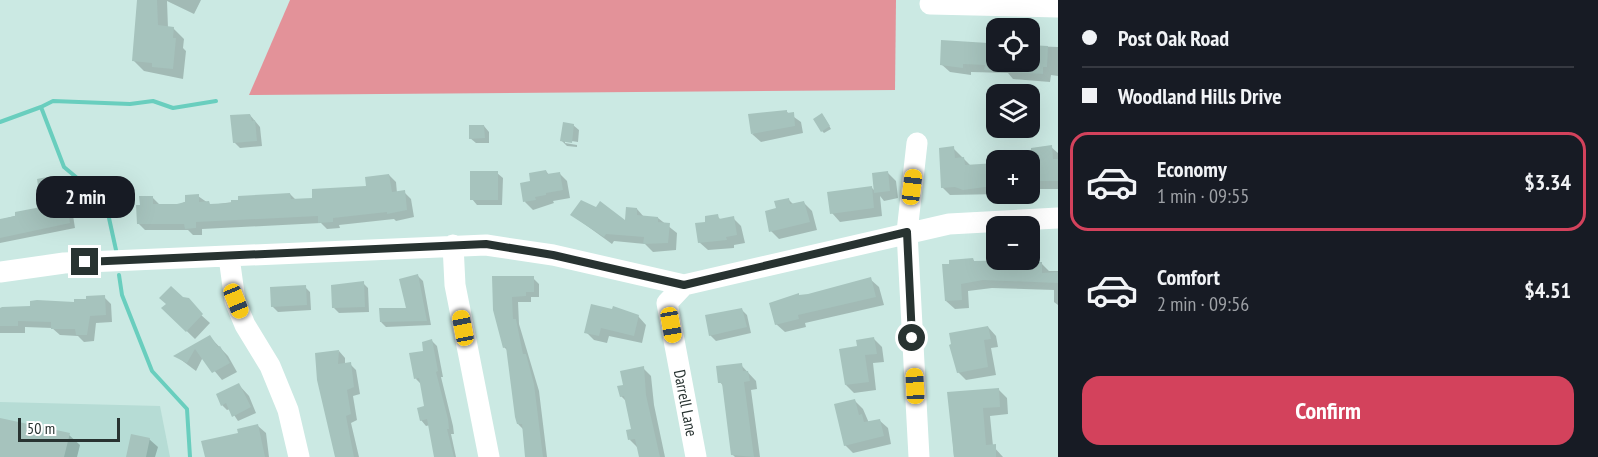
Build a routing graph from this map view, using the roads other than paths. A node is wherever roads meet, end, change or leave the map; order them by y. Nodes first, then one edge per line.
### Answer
1 (930, 4) dead end
2 (1058, 8) edge
3 (917, 142) dead end
4 (1058, 218) edge
5 (907, 232) junction
6 (453, 245) junction
7 (229, 257) junction
8 (0, 272) edge
9 (684, 285) junction
10 (299, 457) edge
11 (489, 457) edge
12 (696, 457) edge
13 (919, 457) edge

1 - 2 street
3 - 5 street
4 - 5 street
5 - 9 street
5 - 13 street
6 - 7 street
6 - 9 street
6 - 11 street
7 - 8 street
7 - 10 street
9 - 12 street, Darrell Lane

